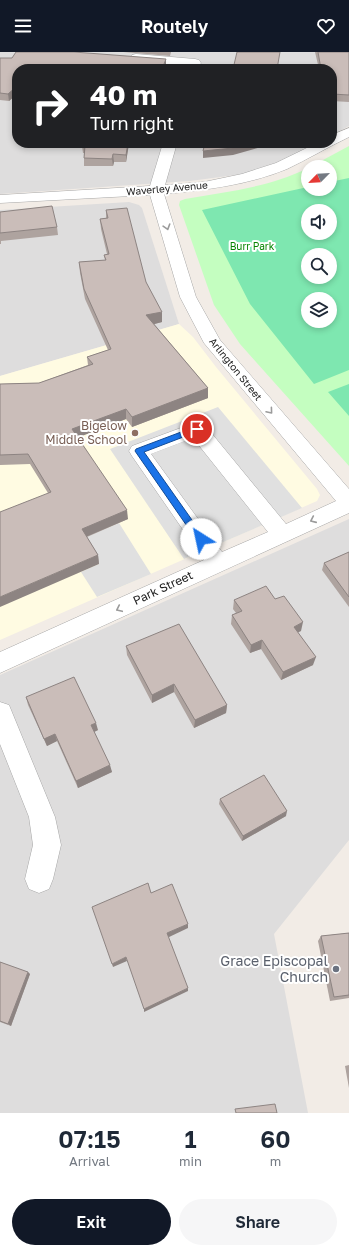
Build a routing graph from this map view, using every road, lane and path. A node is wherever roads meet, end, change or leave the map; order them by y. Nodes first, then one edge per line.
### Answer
1 (121, 57) edge
2 (196, 61) edge
3 (349, 132) edge
4 (337, 138) edge
5 (169, 148) edge
6 (317, 148) edge
7 (156, 190) junction
8 (0, 199) edge
9 (349, 504) edge
10 (282, 534) junction
11 (218, 564) junction
12 (0, 664) edge
13 (0, 713) edge
14 (38, 879) dead end

1 - 2 street
3 - 4 street
5 - 7 street
6 - 7 street, Waverley Avenue
7 - 8 street, Waverley Avenue
7 -> 9 street, Arlington Street
9 -> 10 street, Park Street
10 - 11 street, Park Street
10 - 11 street
11 -> 12 street, Park Street
13 - 14 street

